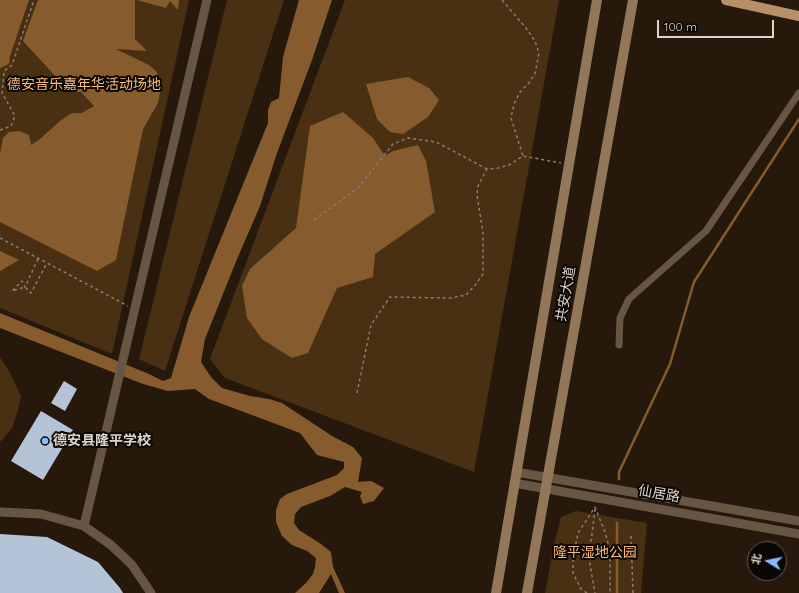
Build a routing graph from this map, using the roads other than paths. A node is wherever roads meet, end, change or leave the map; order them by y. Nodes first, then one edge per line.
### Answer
1 (207, 0) edge
2 (597, 0) edge
3 (633, 0) edge
4 (726, 0) edge
5 (799, 16) edge
6 (799, 93) edge
7 (619, 345) dead end
8 (516, 472) junction
9 (547, 476) junction
10 (514, 483) junction
11 (545, 488) junction
12 (0, 512) edge
13 (799, 521) edge
14 (84, 526) junction
15 (799, 534) edge
16 (151, 593) edge
17 (496, 593) edge
18 (527, 593) edge

1 - 14 street
2 - 8 main road, 共安大道
3 - 9 main road, 共安大道
4 - 5 main road
6 - 7 street
8 - 9 street, 仙居路
8 - 10 main road, 共安大道
9 - 11 main road, 共安大道
9 - 13 street, 仙居路
10 - 11 street, 仙居路
10 - 17 main road, 共安大道
11 - 15 street, 仙居路
11 - 18 main road, 共安大道
12 - 14 street
14 - 16 street

